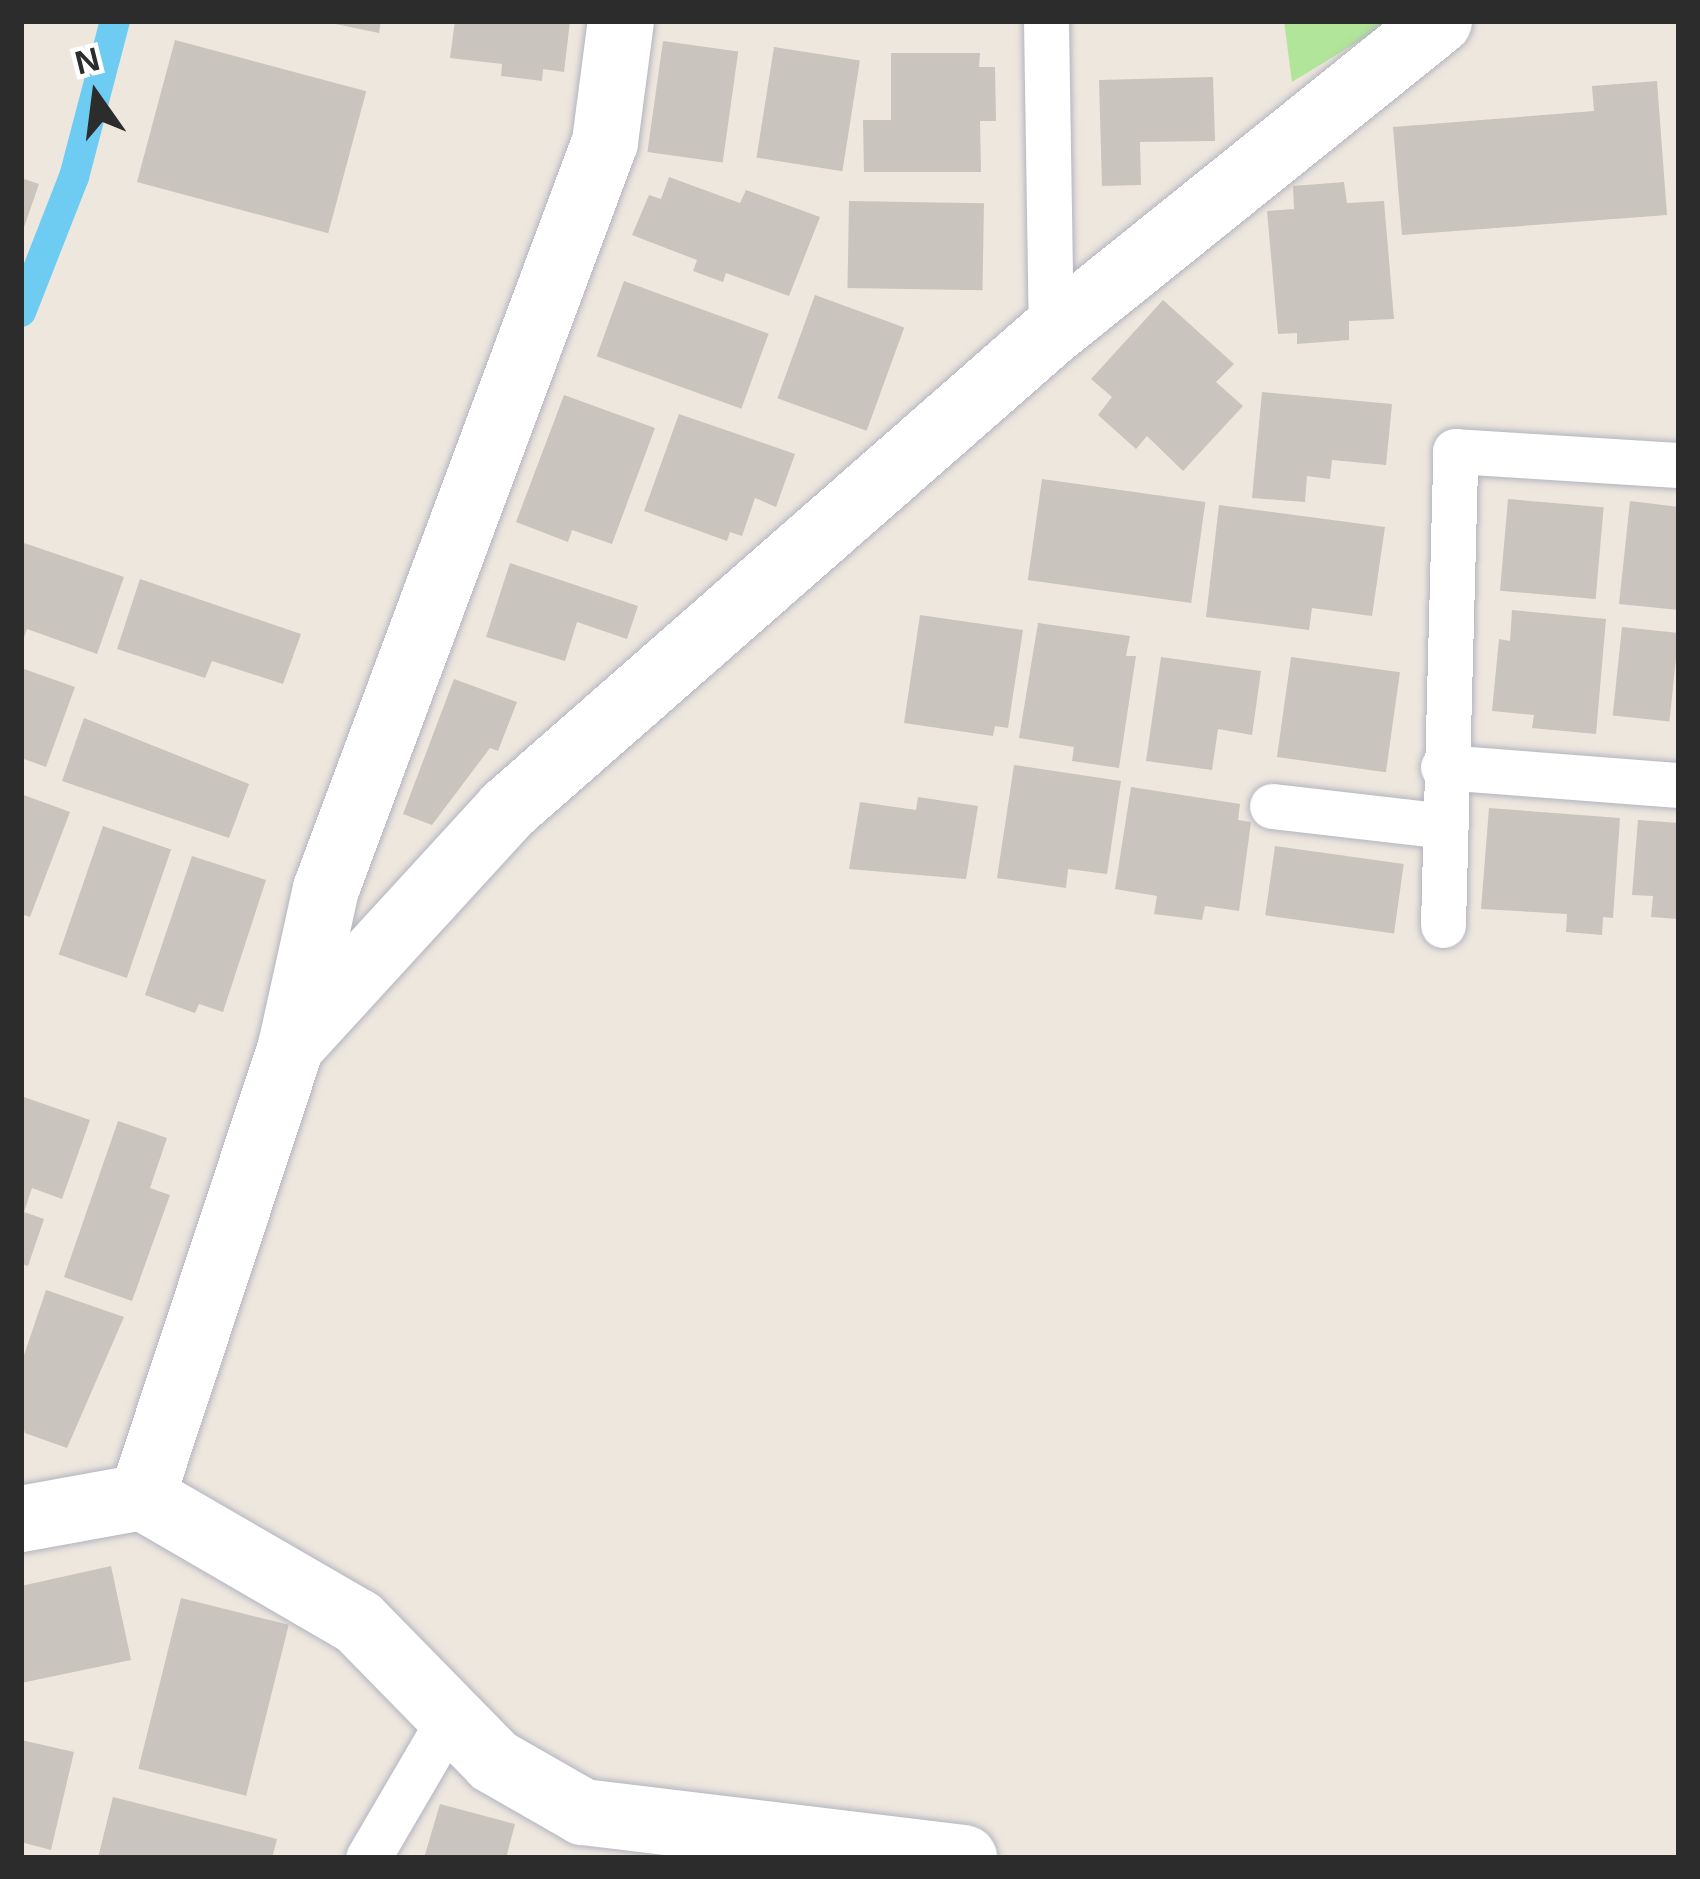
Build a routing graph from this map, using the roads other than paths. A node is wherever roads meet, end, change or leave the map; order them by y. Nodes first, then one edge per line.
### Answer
1 (621, 21) edge
2 (1046, 21) edge
3 (1439, 21) edge
4 (1051, 333) junction
5 (1679, 465) edge
6 (1443, 767) junction
7 (1679, 784) edge
8 (1272, 806) dead end
9 (1444, 826) junction
10 (1444, 925) dead end
11 (291, 1046) junction
12 (142, 1497) junction
13 (21, 1519) edge
14 (452, 1714) junction
15 (368, 1858) edge
16 (964, 1858) edge

1 - 11 street
2 - 4 lane
3 - 4 street
4 - 11 street
5 - 6 lane
6 - 7 lane
6 - 9 lane
8 - 9 lane
9 - 10 lane
11 - 12 street
12 - 13 street
12 - 14 street
14 - 15 lane
14 - 16 street

